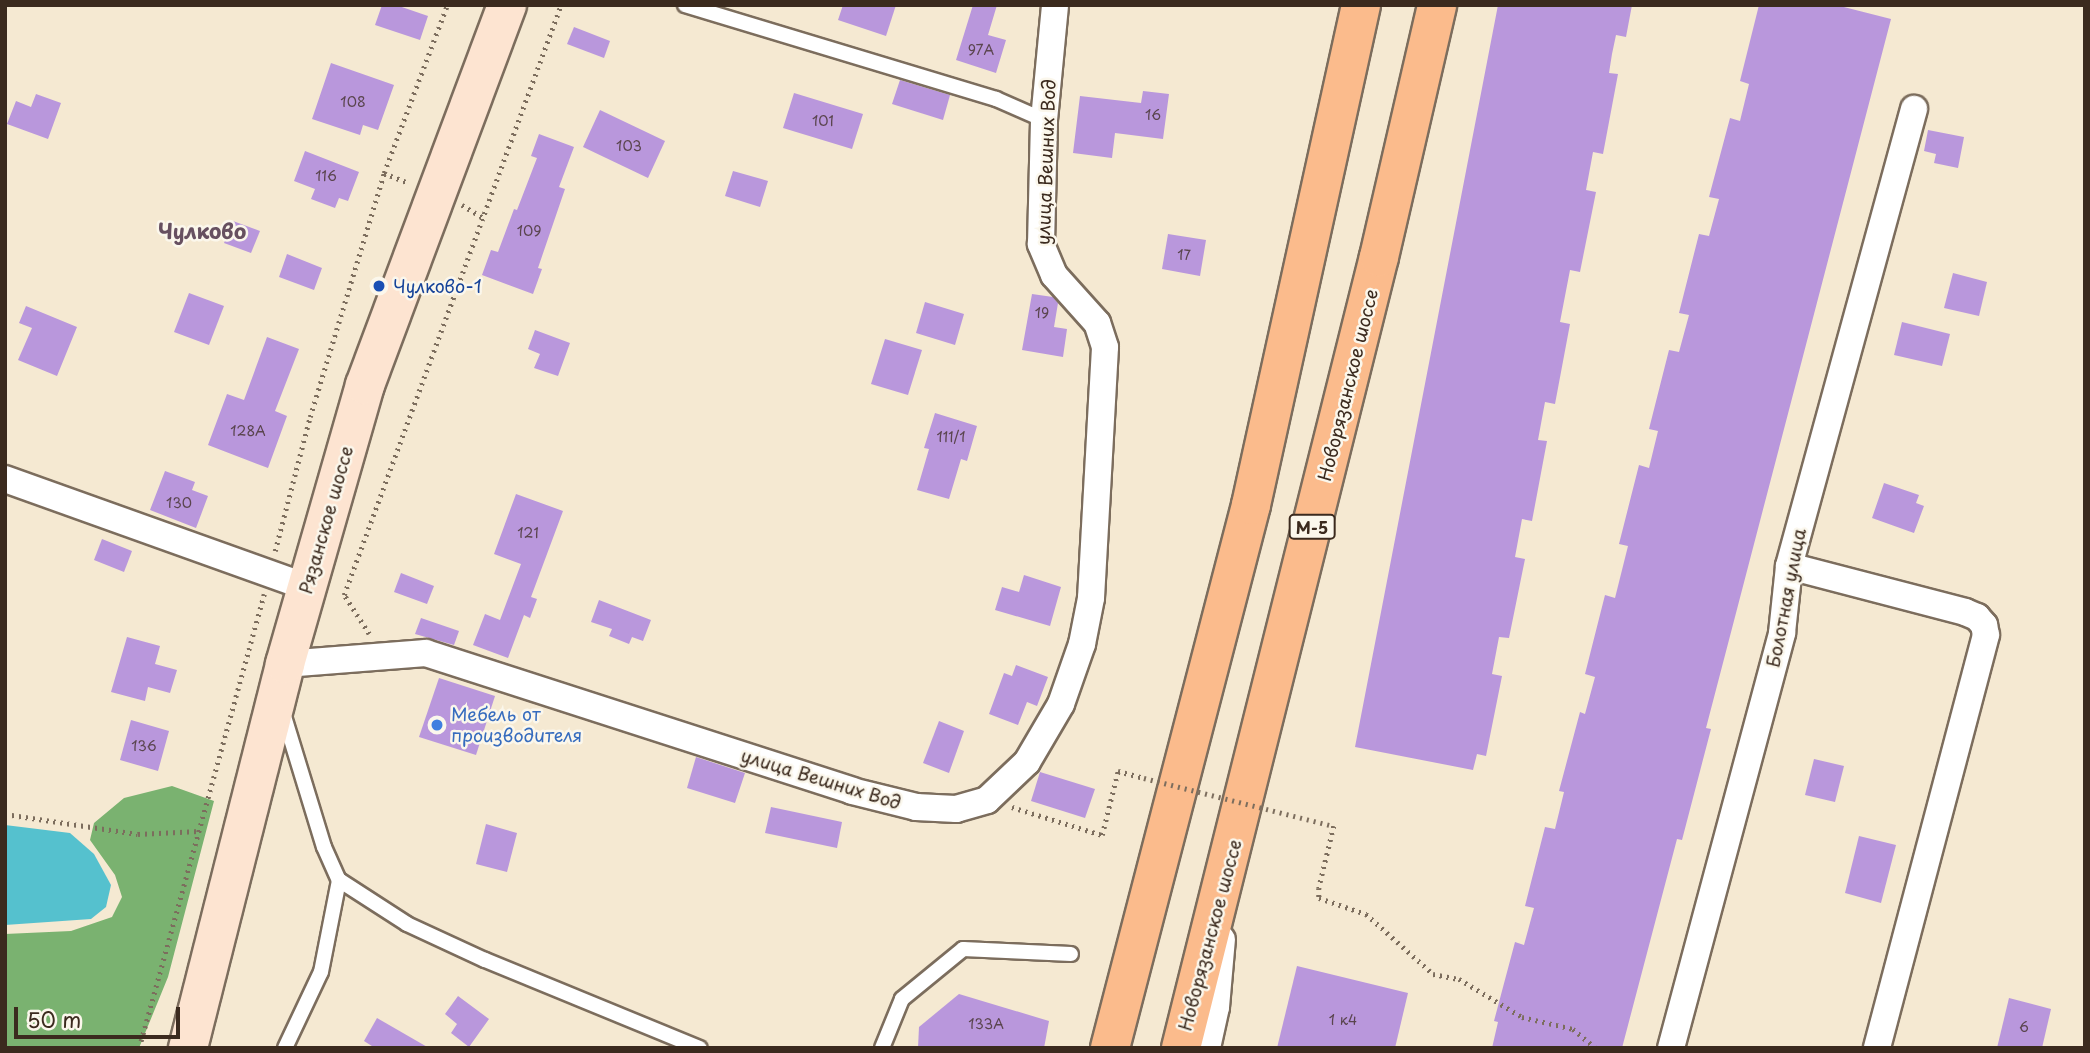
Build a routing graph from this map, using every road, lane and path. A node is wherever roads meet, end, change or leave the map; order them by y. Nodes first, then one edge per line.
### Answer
1 (447, 5) edge
2 (508, 5) edge
3 (561, 5) edge
4 (685, 5) edge
5 (1055, 5) edge
6 (1361, 5) edge
7 (1437, 5) edge
8 (1914, 109) dead end
9 (1044, 120) junction
10 (384, 173) junction
11 (413, 184) dead end
12 (455, 201) dead end
13 (484, 218) junction
14 (5, 479) edge
15 (1789, 566) junction
16 (269, 574) junction
17 (307, 587) junction
18 (378, 655) junction
19 (282, 680) junction
20 (987, 800) junction
21 (5, 814) edge
22 (199, 831) junction
23 (1228, 869) junction
24 (339, 880) junction
25 (1071, 954) dead end
26 (139, 1048) edge
27 (188, 1048) edge
28 (285, 1048) edge
29 (700, 1048) edge
30 (881, 1048) edge
31 (1110, 1048) edge
32 (1181, 1048) edge
33 (1207, 1048) edge
34 (1596, 1048) edge
35 (1671, 1048) edge
36 (1877, 1048) edge

1 - 10 path
2 - 17 main road, Рязанское шоссе
3 - 13 path
4 - 9 lane
5 - 9 street, улица Вешних Вод
6 - 31 highway
7 - 23 highway, Новорязанское шоссе / М-5
8 - 15 street, Болотная улица
9 - 20 street, улица Вешних Вод
10 - 11 path
10 - 16 path
12 - 13 path
13 - 18 path
14 - 16 street
15 - 35 street, Болотная улица
15 - 36 street
16 - 17 street
16 - 22 path
17 - 19 main road, Рязанское шоссе
18 - 19 street, улица Вешних Вод
18 - 20 street, улица Вешних Вод
19 - 24 lane
19 - 27 main road, Рязанское шоссе
20 - 34 path, bridge
21 - 22 path
22 - 26 path
23 - 32 highway, Новорязанское шоссе / М-5
23 - 33 street
24 - 28 lane
24 - 29 lane
25 - 30 lane

